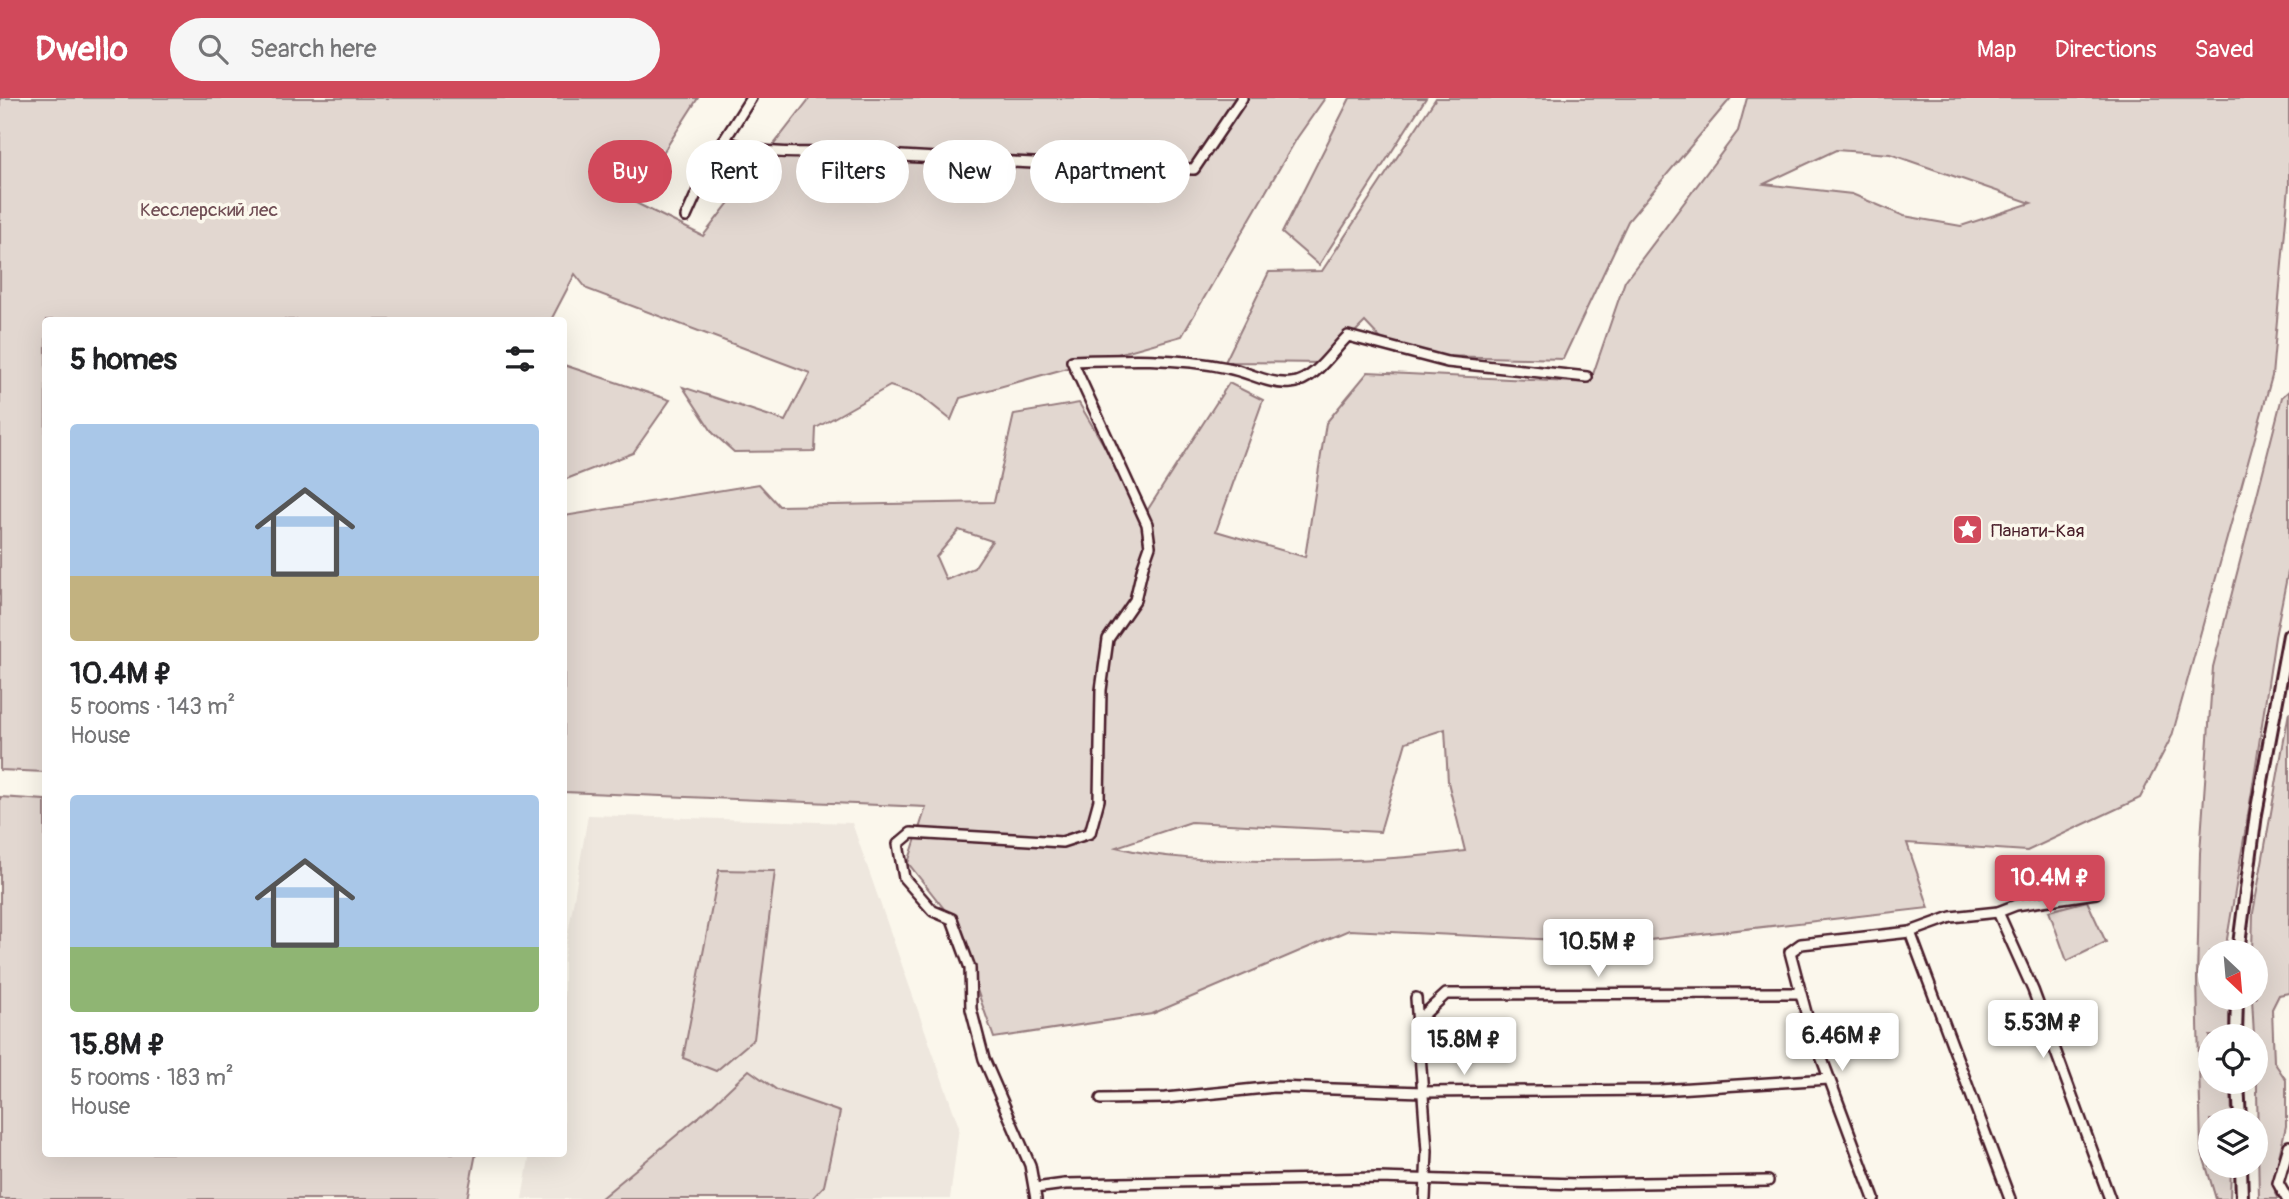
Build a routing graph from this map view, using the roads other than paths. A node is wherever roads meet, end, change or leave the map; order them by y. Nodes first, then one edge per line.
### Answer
1 (751, 98) edge
2 (1242, 98) edge
3 (723, 140) edge
4 (782, 152) edge
5 (692, 203) edge
6 (686, 217) dead end
7 (1587, 377) dead end
8 (2289, 635) edge
9 (2096, 893) dead end
10 (1998, 912) junction
11 (1910, 932) junction
12 (2240, 940) edge
13 (1800, 993) junction
14 (1416, 998) dead end
15 (1418, 1021) junction
16 (1829, 1079) junction
17 (1422, 1093) junction
18 (1101, 1099) dead end
19 (2289, 1146) edge
20 (2241, 1178) edge
21 (1426, 1180) junction
22 (1768, 1181) dead end
23 (1035, 1188) junction
24 (1036, 1199) edge
25 (1425, 1199) edge
26 (1874, 1199) edge
27 (2010, 1199) edge
28 (2110, 1199) edge
29 (2242, 1199) edge
30 (2287, 1199) edge

1 - 3 street
2 - 4 street
5 - 6 street
7 - 23 street
8 - 12 main road
9 - 10 street
10 - 11 street
10 - 28 street
11 - 13 street
11 - 27 street
13 - 15 street
13 - 16 street
14 - 15 street
15 - 17 street
16 - 17 street
16 - 26 street
17 - 18 street
17 - 21 street
19 - 30 street
20 - 29 main road
21 - 22 street
21 - 23 street
21 - 25 street
23 - 24 street

